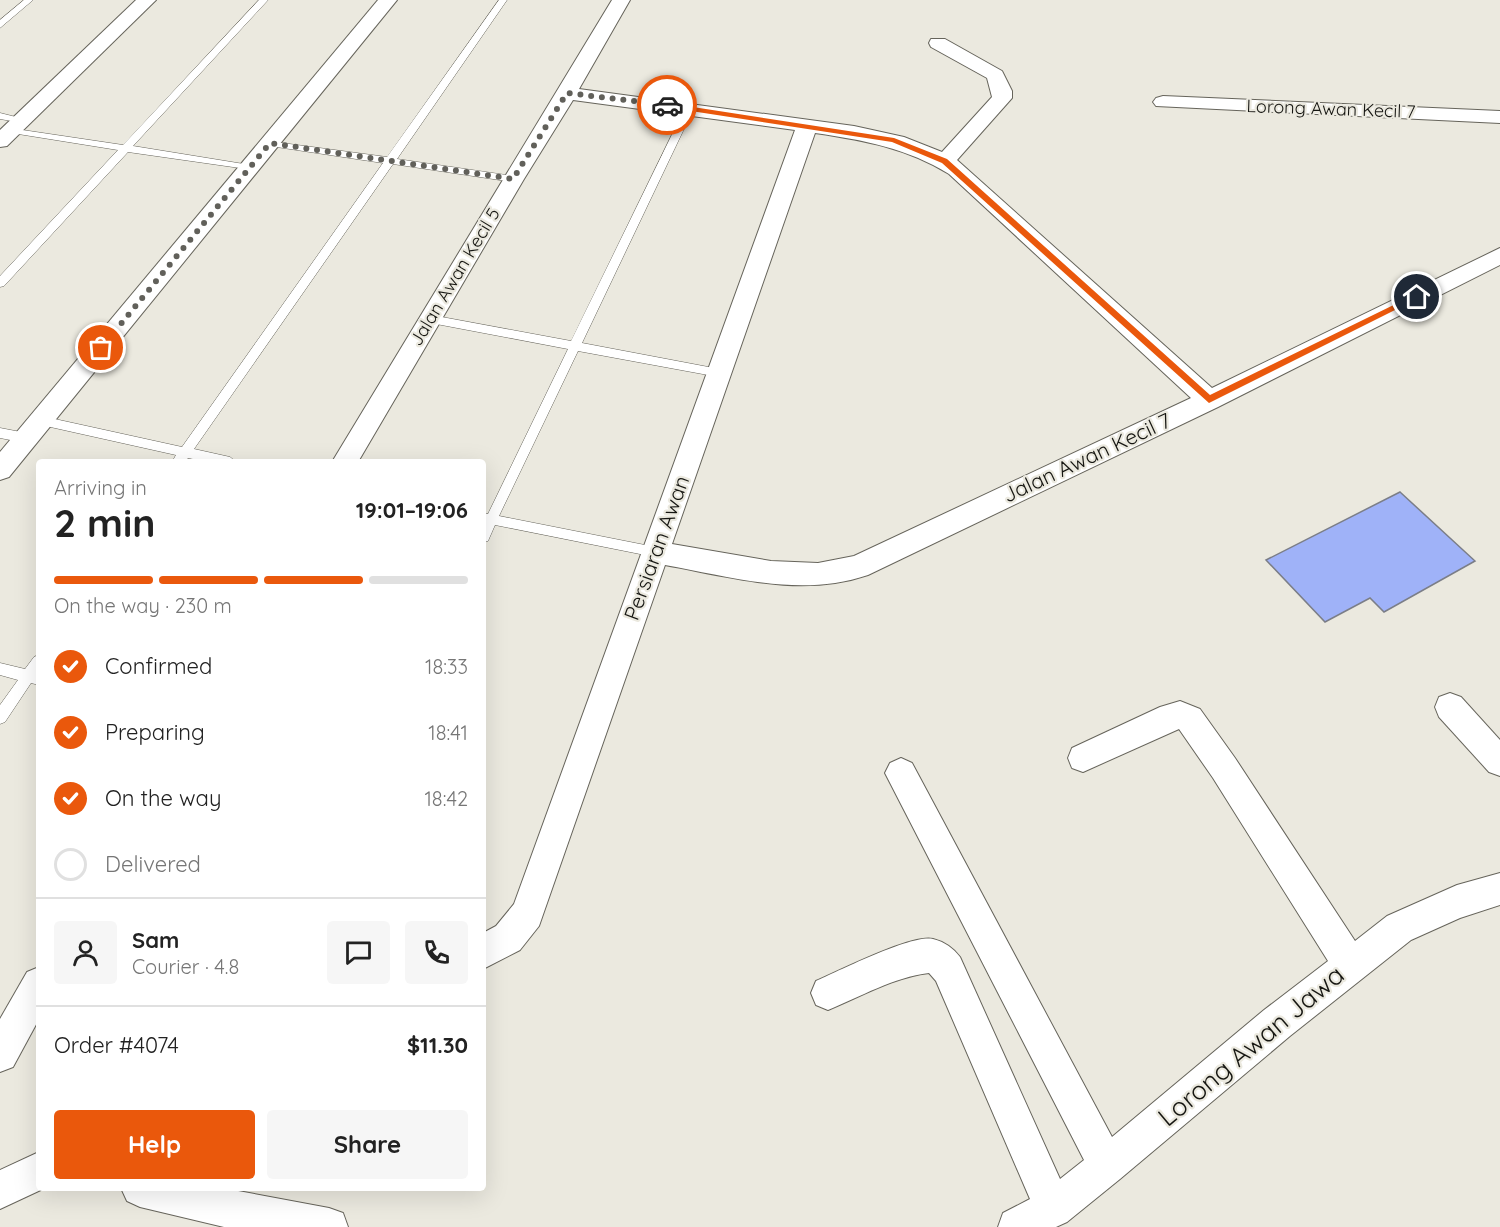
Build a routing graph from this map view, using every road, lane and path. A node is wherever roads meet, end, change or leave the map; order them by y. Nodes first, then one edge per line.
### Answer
1 (29, 0) edge
2 (147, 0) edge
3 (264, 0) edge
4 (388, 0) edge
5 (503, 0) edge
6 (621, 0) edge
7 (0, 25) edge
8 (938, 43) dead end
9 (567, 93) junction
10 (1163, 102) dead end
11 (689, 108) junction
12 (1500, 117) edge
13 (807, 126) junction
14 (9, 127) edge
15 (270, 143) junction
16 (126, 148) junction
17 (390, 161) junction
18 (945, 161) junction
19 (250, 168) junction
20 (513, 179) junction
21 (1500, 256) edge
22 (0, 284) edge
23 (431, 319) junction
24 (575, 346) junction
25 (719, 373) junction
26 (1209, 400) junction
27 (41, 420) junction
28 (0, 433) edge
29 (26, 438) junction
30 (182, 457) edge
31 (201, 459) edge
32 (347, 459) edge
33 (0, 470) edge
34 (487, 519) edge
35 (655, 552) junction
36 (0, 669) edge
37 (34, 678) edge
38 (1450, 707) dead end
39 (0, 717) edge
40 (1083, 759) dead end
41 (1500, 762) edge
42 (901, 773) dead end
43 (1500, 889) edge
44 (486, 950) edge
45 (1350, 964) junction
46 (36, 989) edge
47 (828, 993) dead end
48 (0, 1054) edge
49 (1107, 1166) junction
50 (36, 1172) edge
51 (0, 1190) edge
52 (153, 1191) edge
53 (1053, 1208) junction
54 (329, 1227) edge
55 (1017, 1227) edge

1 - 7 lane
2 - 14 street
3 - 16 lane
4 - 15 street
5 - 17 lane
6 - 9 street, Jalan Awan Kecil 5
8 - 18 street
9 - 11 street
9 - 20 street, Jalan Awan Kecil 5
10 - 12 street, Lorong Awan Kecil 7
11 - 13 street
11 - 24 lane
13 - 18 street
13 - 25 street, Persiaran Awan
14 - 16 lane
15 - 17 lane
15 - 19 street
16 - 19 lane
16 - 22 lane
17 - 20 lane
17 - 30 lane
18 - 26 street
19 - 27 street
20 - 23 street, Jalan Awan Kecil 5
21 - 26 street, Jalan Awan Kecil 7
23 - 24 lane
23 - 32 street, Jalan Awan Kecil 5
24 - 25 lane
24 - 34 lane
25 - 35 street, Persiaran Awan
26 - 35 street, Jalan Awan Kecil 7
27 - 29 street
27 - 30 lane
28 - 29 lane
29 - 33 street
30 - 31 lane
34 - 35 lane
35 - 44 street, Persiaran Awan
36 - 37 lane
37 - 39 lane
38 - 41 street
40 - 45 street
42 - 49 street
43 - 45 street, Lorong Awan Jawa
45 - 49 street, Lorong Awan Jawa
46 - 48 street
47 - 53 street
49 - 53 street, Lorong Awan Jawa
50 - 51 street
52 - 54 street
53 - 55 street, Lorong Awan Jawa

